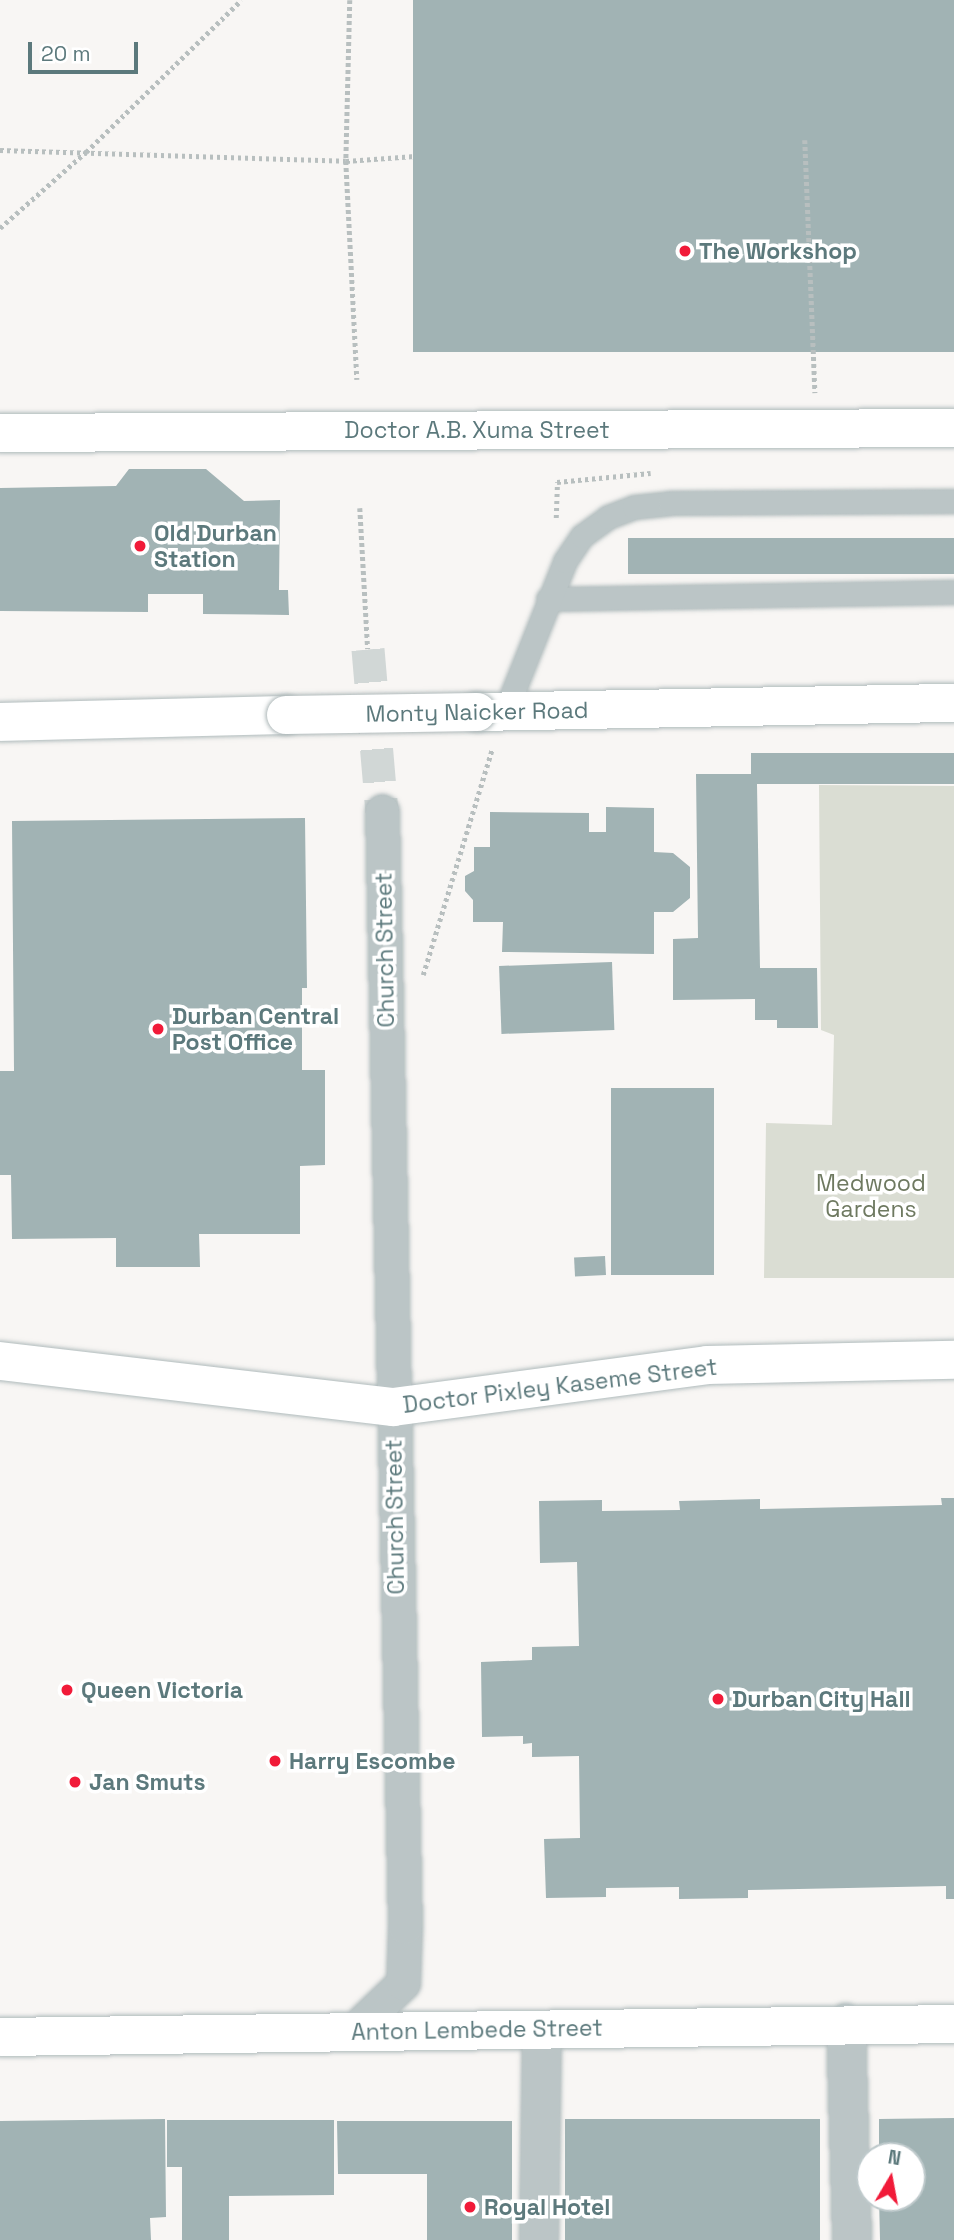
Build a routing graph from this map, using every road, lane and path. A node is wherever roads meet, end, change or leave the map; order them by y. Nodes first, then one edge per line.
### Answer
1 (241, 0) edge
2 (350, 0) edge
3 (805, 141) dead end
4 (0, 150) edge
5 (86, 152) junction
6 (415, 156) dead end
7 (346, 161) junction
8 (0, 228) edge
9 (357, 380) dead end
10 (954, 428) edge
11 (816, 429) junction
12 (0, 433) edge
13 (557, 500) dead end
14 (954, 501) edge
15 (360, 508) dead end
16 (556, 515) dead end
17 (954, 592) edge
18 (548, 599) junction
19 (368, 649) tunnel mouth
20 (954, 703) edge
21 (491, 712) junction
22 (0, 722) edge
23 (382, 811) tunnel mouth
24 (420, 987) dead end
25 (954, 1360) edge
26 (0, 1361) edge
27 (393, 1407) junction
28 (846, 2023) junction
29 (954, 2024) edge
30 (542, 2029) junction
31 (352, 2032) junction
32 (0, 2037) edge
33 (539, 2240) edge
34 (852, 2240) edge

1 - 5 path
2 - 7 path
3 - 11 path
4 - 5 path
5 - 7 path
5 - 8 path
6 - 7 path
7 - 9 path
10 - 11 main road, Doctor A.B. Xuma Street
11 - 12 main road, Doctor A.B. Xuma Street
13 - 16 path
14 - 18 lane
15 - 19 path
17 - 18 lane
18 - 21 lane
20 - 21 main road, Monty Naicker Road
21 - 22 main road, Monty Naicker Road, bridge
21 - 24 path
23 - 27 street, Church Street
25 - 27 main road, Doctor Pixley Kaseme Street
26 - 27 main road, Doctor Pixley Kaseme Street
27 - 31 street, Church Street
28 - 29 main road, Anton Lembede Street
28 - 30 main road, Anton Lembede Street
28 - 34 street
30 - 31 main road, Anton Lembede Street
30 - 33 street
31 - 32 main road, Anton Lembede Street

